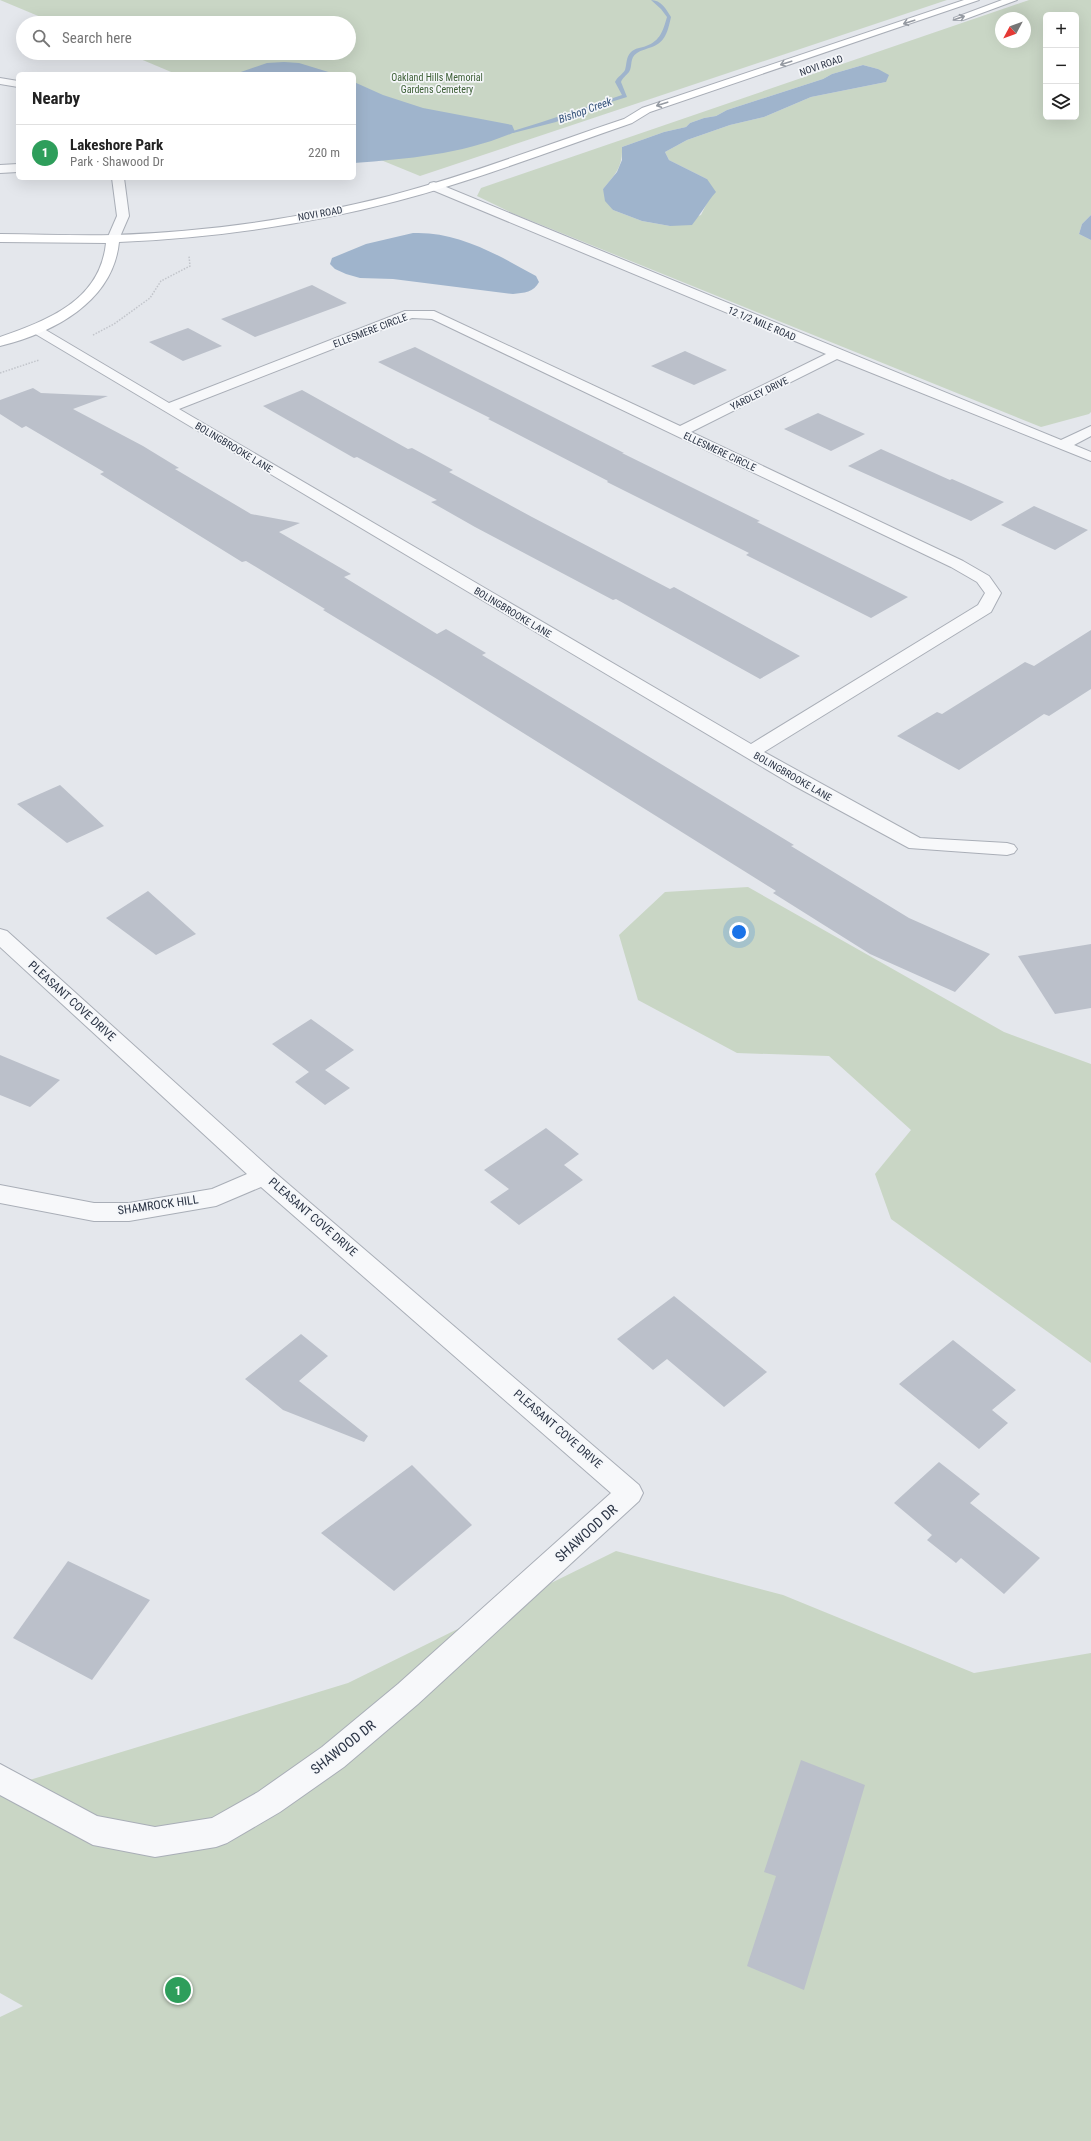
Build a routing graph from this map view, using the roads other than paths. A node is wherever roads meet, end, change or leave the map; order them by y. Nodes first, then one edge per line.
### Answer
1 (974, 0) edge
2 (1012, 0) edge
3 (947, 22) dead end
4 (0, 81) edge
5 (16, 84) edge
6 (660, 118) dead end
7 (628, 121) junction
8 (16, 168) edge
9 (0, 169) edge
10 (118, 180) edge
11 (434, 186) junction
12 (0, 238) edge
13 (113, 239) junction
14 (34, 329) junction
15 (0, 342) edge
16 (837, 354) junction
17 (168, 408) junction
18 (1091, 430) edge
19 (680, 432) junction
20 (1062, 445) junction
21 (1091, 458) edge
22 (751, 752) junction
23 (1007, 849) dead end
24 (0, 936) edge
25 (264, 1176) junction
26 (0, 1194) edge
27 (630, 1493) joint
28 (0, 1779) edge

1 -> 7 main road, NOVI ROAD
3 -> 2 main road
4 - 5 street
6 - 7 main road, NOVI ROAD
7 - 11 main road, NOVI ROAD
8 - 9 street
10 - 13 street
11 - 13 main road, NOVI ROAD
11 - 16 street, 12 1/2 MILE ROAD
12 - 13 main road, NOVI ROAD
13 - 14 main road
14 - 15 main road
14 - 17 street, BOLINGBROOKE LANE
16 - 19 street, YARDLEY DRIVE
16 - 20 street, 12 1/2 MILE ROAD
17 - 19 street, ELLESMERE CIRCLE
17 - 22 street, BOLINGBROOKE LANE
18 - 20 street
19 - 22 street, ELLESMERE CIRCLE
20 - 21 street, 12 1/2 MILE ROAD
22 - 23 street, BOLINGBROOKE LANE
24 - 25 street, PLEASANT COVE DRIVE
25 - 26 street, SHAMROCK HILL
25 - 27 street, PLEASANT COVE DRIVE
27 - 28 street, SHAWOOD DR

